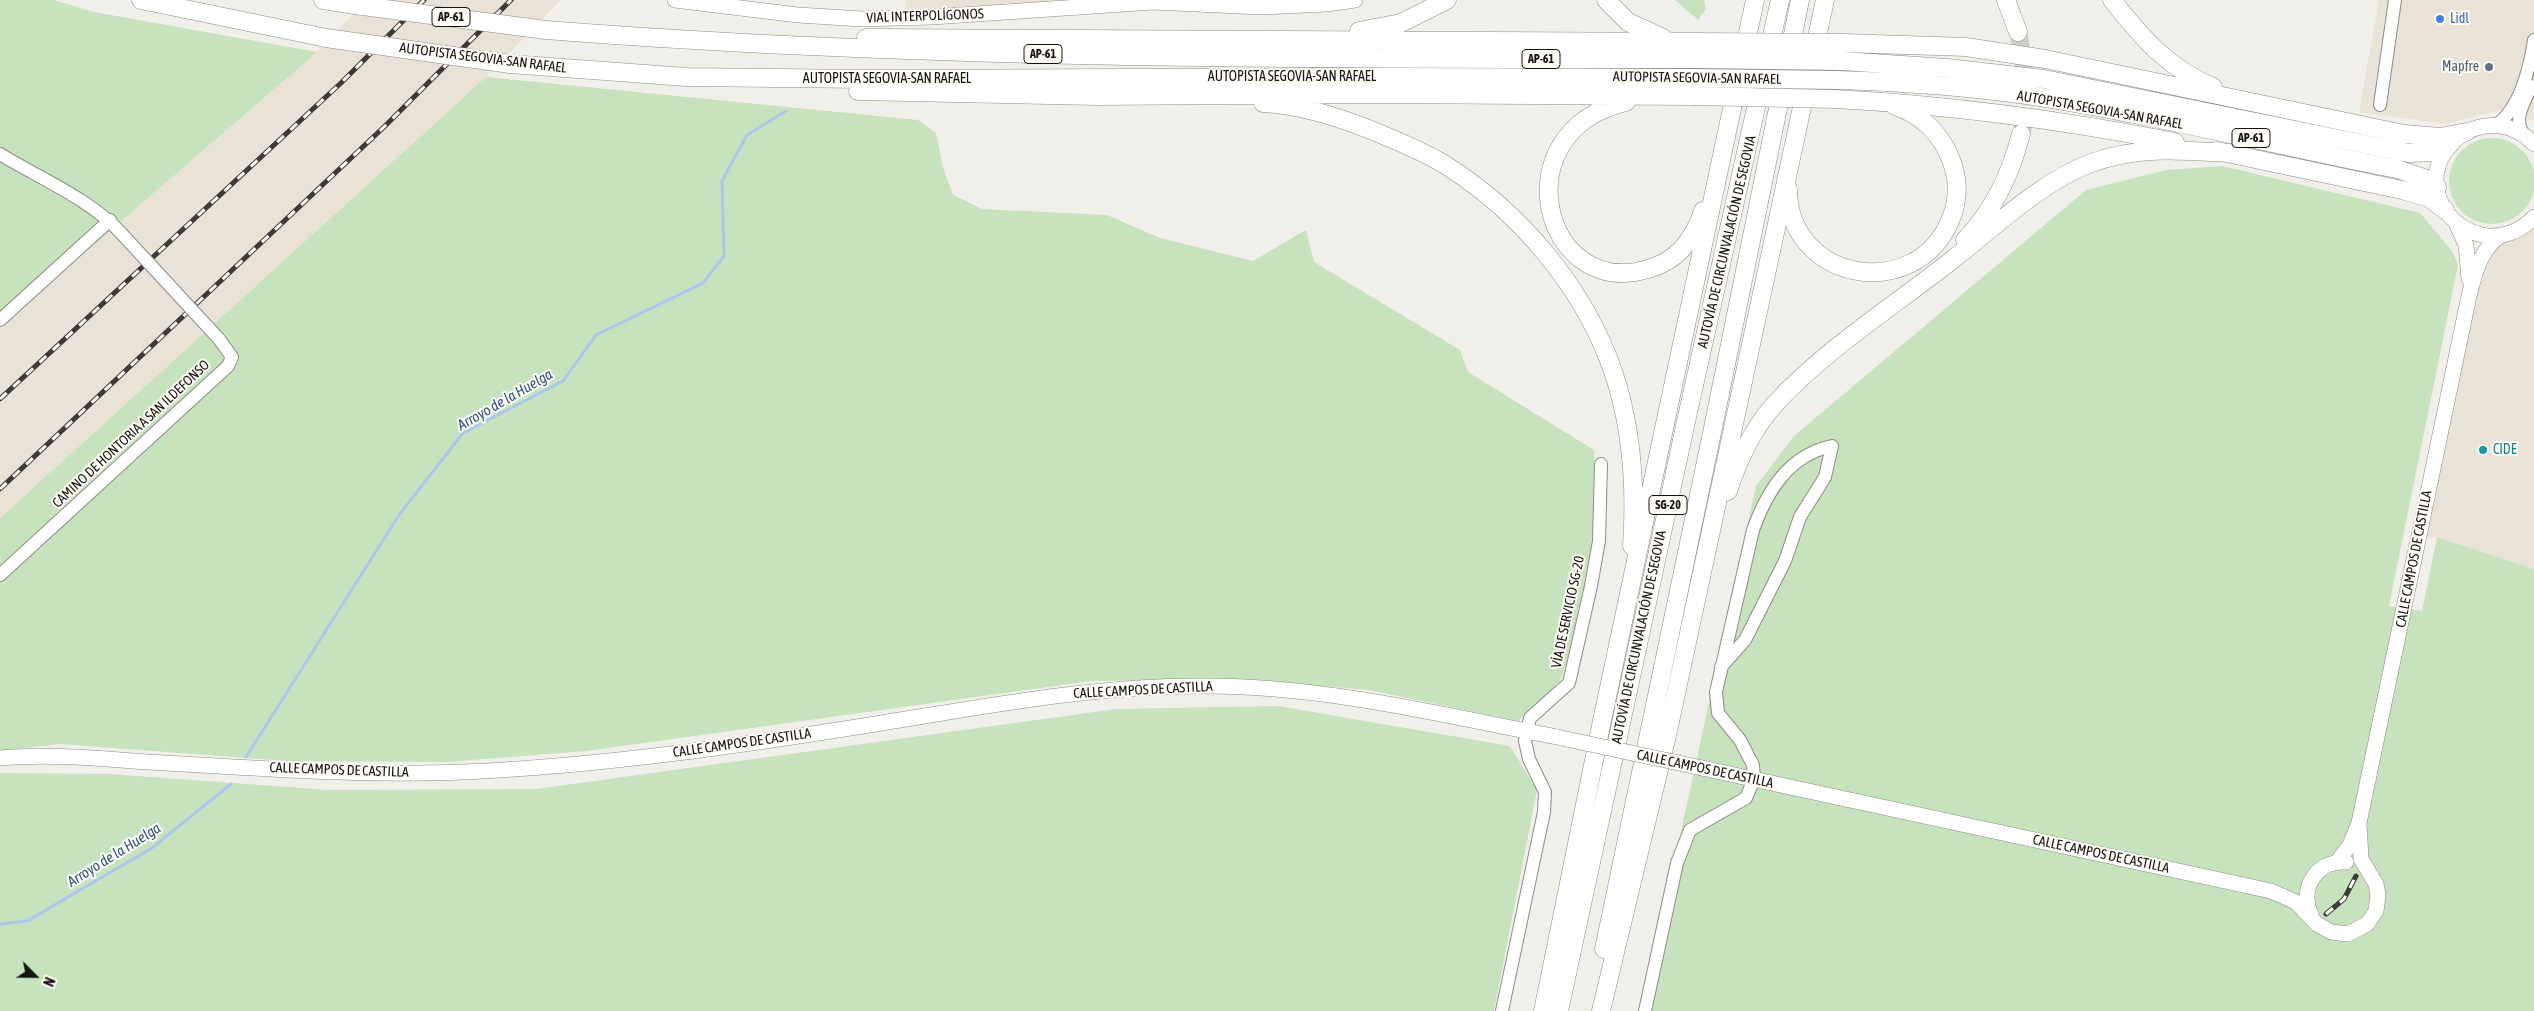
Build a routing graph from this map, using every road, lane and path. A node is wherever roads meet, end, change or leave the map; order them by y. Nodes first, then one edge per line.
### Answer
1 (141, 0) edge
2 (323, 0) edge
3 (675, 0) edge
4 (1355, 0) edge
5 (1441, 0) edge
6 (1447, 0) edge
7 (1606, 0) edge
8 (1755, 0) edge
9 (1780, 0) edge
10 (1800, 0) edge
11 (1825, 0) edge
12 (2006, 0) edge
13 (2112, 0) edge
14 (2395, 0) edge
15 (1426, 12) junction
16 (2018, 32) tunnel mouth
17 (1230, 39) junction
18 (2534, 40) edge
19 (700, 42) junction
20 (1696, 51) junction
21 (686, 77) junction
22 (2534, 79) edge
23 (1105, 96) junction
24 (1666, 97) junction
25 (2244, 100) junction
26 (1862, 101) junction
27 (2380, 105) dead end
28 (2496, 125) junction
29 (2466, 132) junction
30 (2022, 134) tunnel mouth
31 (2529, 139) edge
32 (1794, 142) junction
33 (2450, 144) junction
34 (2229, 153) junction
35 (0, 154) edge
36 (1723, 154) junction
37 (2437, 187) junction
38 (2450, 216) junction
39 (2533, 219) edge
40 (110, 220) junction
41 (2501, 235) junction
42 (2469, 296) junction
43 (1880, 315) junction
44 (0, 320) edge
45 (1601, 464) dead end
46 (0, 575) edge
47 (1696, 592) junction
48 (1721, 667) junction
49 (1603, 716) junction
50 (1527, 731) junction
51 (0, 758) edge
52 (1754, 779) junction
53 (2359, 823) junction
54 (2337, 862) junction
55 (2370, 875) junction
56 (2310, 881) junction
57 (2271, 891) junction
58 (2311, 915) junction
59 (1502, 1011) edge
60 (1544, 1011) edge
61 (1559, 1011) edge
62 (1591, 1011) edge
63 (1601, 1011) edge
64 (1645, 1011) edge

1 - 21 highway, AUTOPISTA SEGOVIA-SAN RAFAEL / AP-61, bridge
2 - 19 highway, AUTOPISTA SEGOVIA-SAN RAFAEL / AP-61, bridge
3 - 4 main road, VIAL INTERPOLÍGONOS
5 - 15 highway
6 - 15 highway
7 - 20 highway
8 - 36 highway
9 - 61 highway, AUTOVÍA DE CIRCUNVALACIÓN DE SEGOVIA / SG-20
10 - 62 highway, AUTOVÍA DE CIRCUNVALACIÓN DE SEGOVIA / SG-20
11 - 32 highway
12 - 16 highway
13 - 25 highway
14 - 27 street
15 - 17 highway
17 - 19 highway
17 - 20 highway
18 - 28 street
19 - 20 highway, AUTOPISTA SEGOVIA-SAN RAFAEL / AP-61
20 - 25 highway, bridge
20 - 33 highway, AUTOPISTA SEGOVIA-SAN RAFAEL / AP-61, bridge
21 - 23 highway
21 - 37 highway, AUTOPISTA SEGOVIA-SAN RAFAEL / AP-61, bridge
22 - 31 street
23 - 24 highway
23 - 49 highway
24 - 26 highway, bridge
24 - 36 highway
25 - 29 highway
26 - 32 highway
26 - 34 highway
28 - 29 main road, AP-61
28 - 31 main road, AP-61
29 - 33 main road, AP-61
30 - 43 highway
32 - 47 highway
33 - 37 main road, AP-61
34 - 38 highway
34 - 43 highway
35 - 40 street, CAMINO DE HONTORIA A SAN ILDEFONSO
36 - 49 highway
37 - 38 main road, AP-61
38 - 41 main road
38 - 42 main road, CALLE CAMPOS DE CASTILLA
39 - 41 main road
40 - 44 street
40 - 46 street, CAMINO DE HONTORIA A SAN ILDEFONSO, bridge
41 - 42 main road, CALLE CAMPOS DE CASTILLA
42 - 53 main road, CALLE CAMPOS DE CASTILLA
43 - 47 highway
45 - 50 street, VÍA DE SERVICIO SG-20
47 - 63 highway
48 - 48 street
48 - 52 street
49 - 60 highway
50 - 51 main road, CALLE CAMPOS DE CASTILLA
50 - 52 main road, CALLE CAMPOS DE CASTILLA, bridge
50 - 59 street
52 - 57 main road, CALLE CAMPOS DE CASTILLA
52 - 64 street
53 - 54 main road, CALLE CAMPOS DE CASTILLA
53 - 55 main road, CALLE CAMPOS DE CASTILLA
54 - 55 main road
54 - 56 main road, CALLE CAMPOS DE CASTILLA
55 - 58 main road, CALLE CAMPOS DE CASTILLA
56 - 57 main road, CALLE CAMPOS DE CASTILLA
56 - 58 main road
57 - 58 main road, CALLE CAMPOS DE CASTILLA

